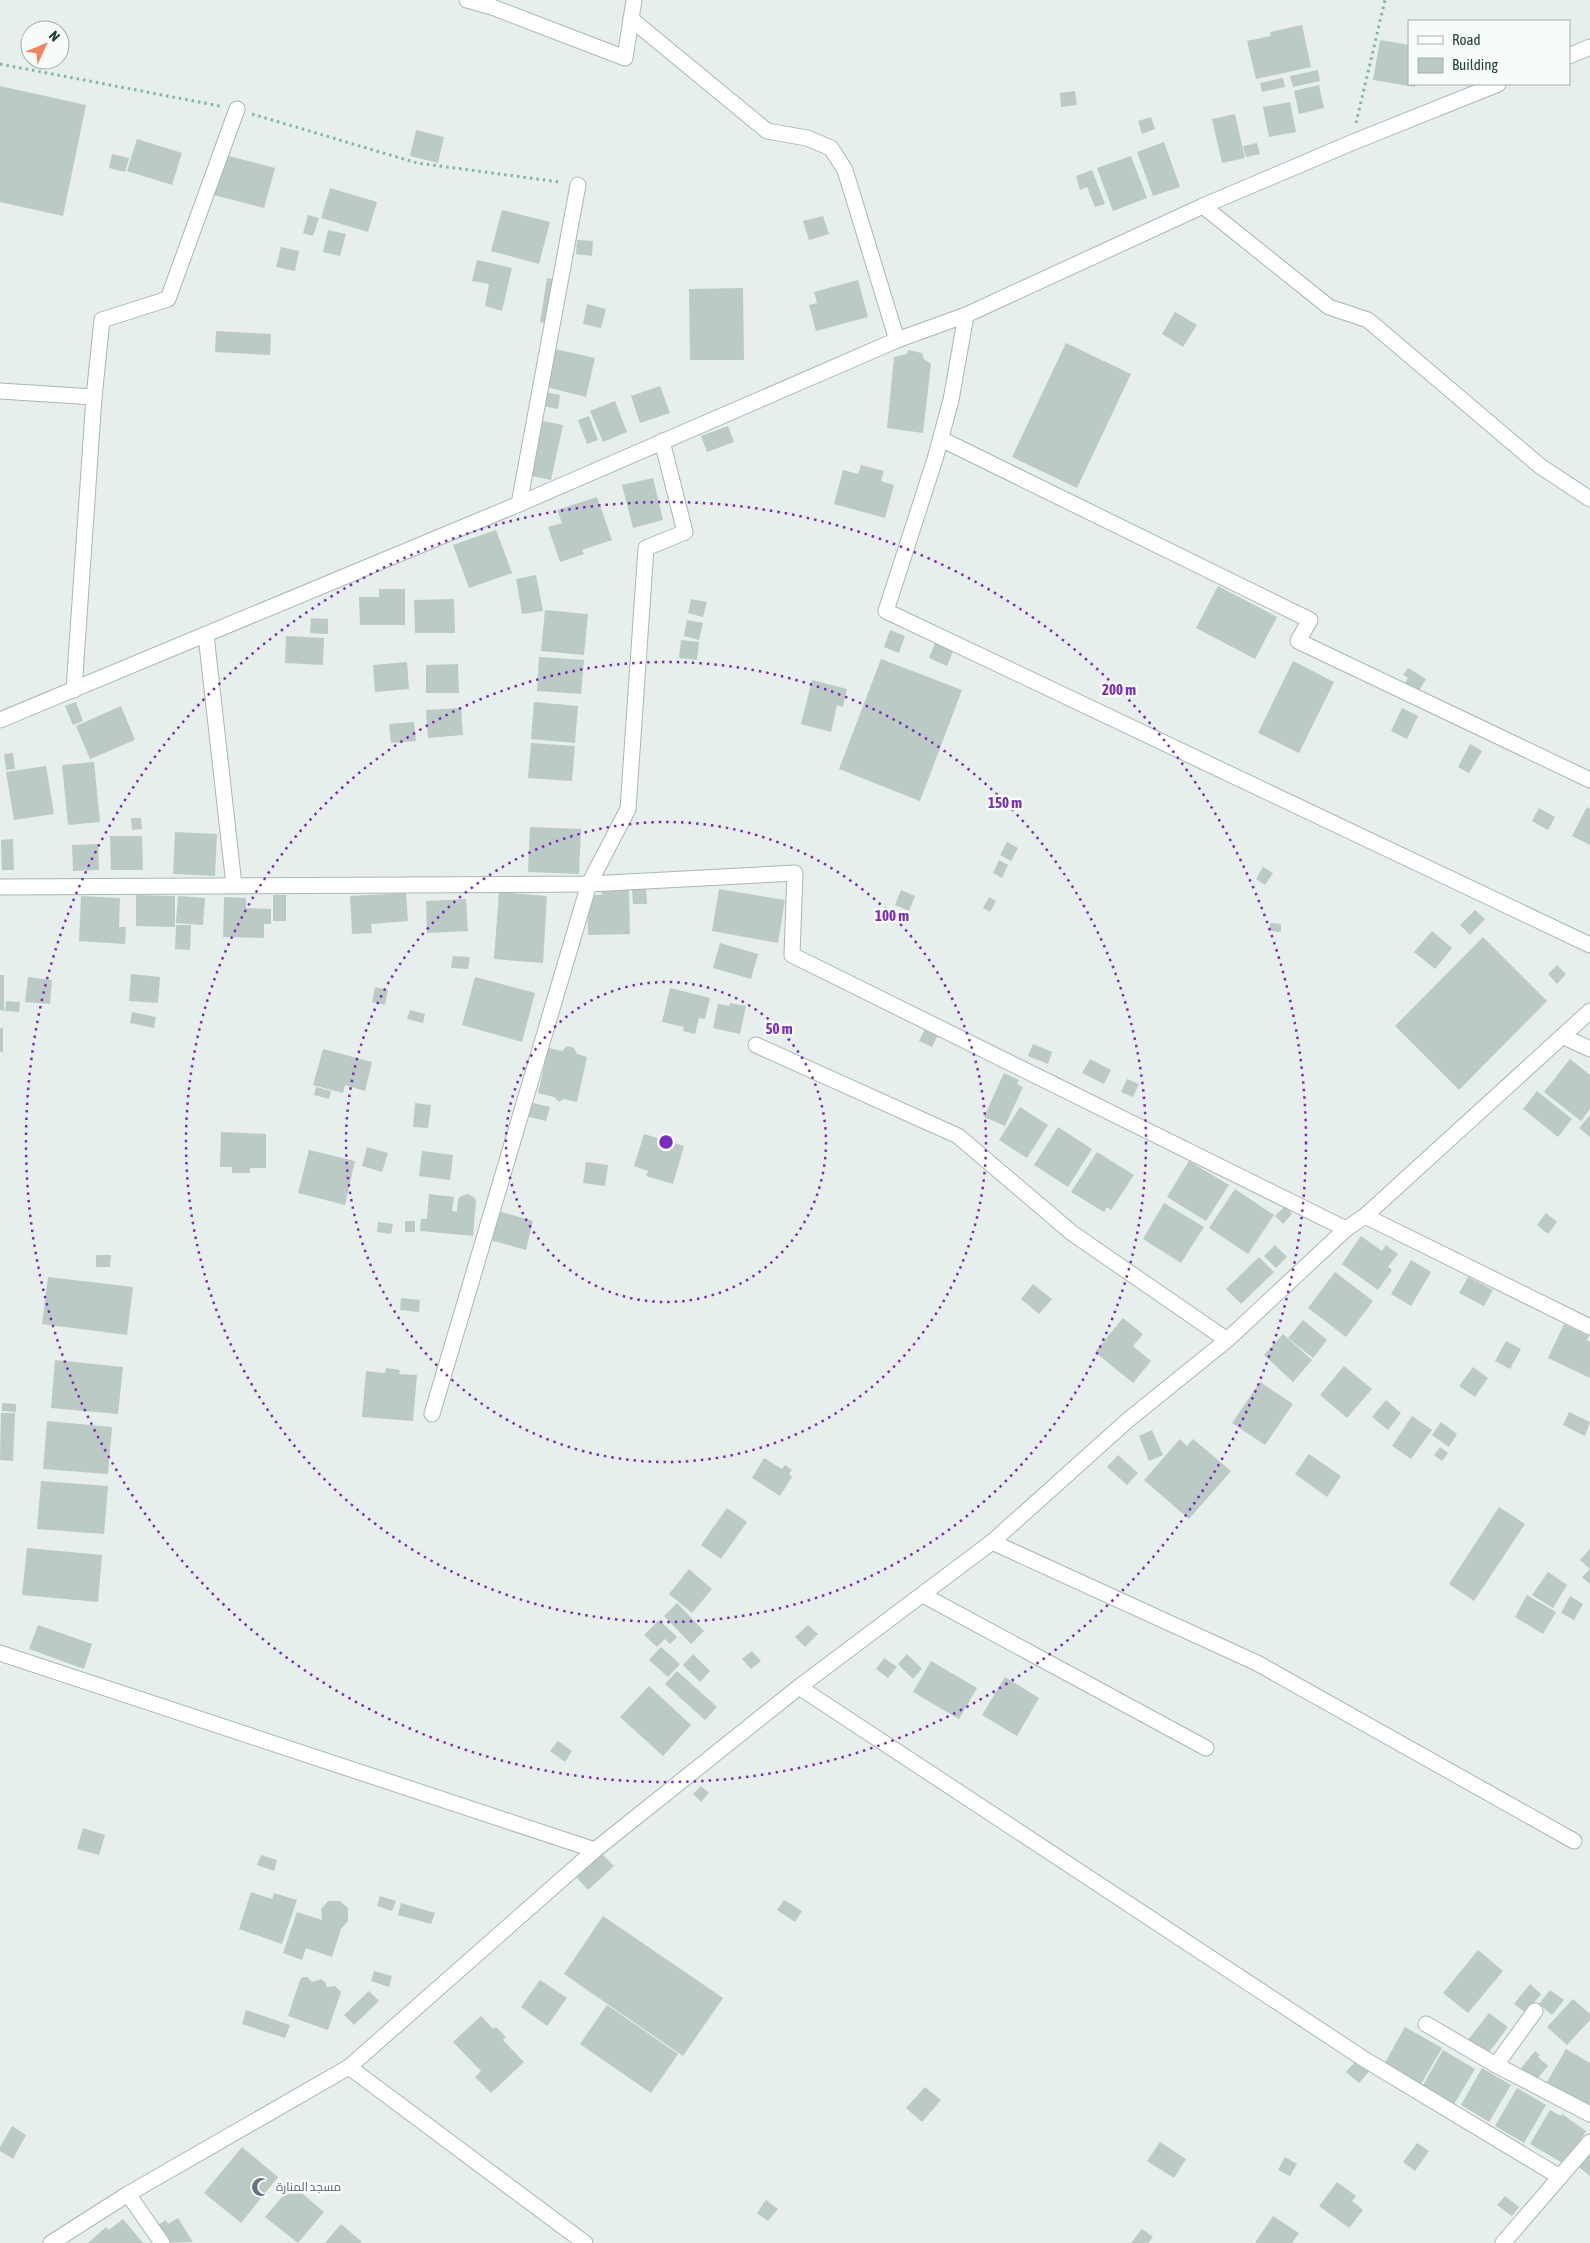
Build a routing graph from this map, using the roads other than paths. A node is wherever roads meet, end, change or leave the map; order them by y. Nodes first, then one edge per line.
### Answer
1 (467, 0) edge
2 (634, 0) edge
3 (632, 19) junction
4 (1590, 47) edge
5 (1570, 56) edge
6 (1496, 85) edge
7 (237, 109) road end
8 (578, 185) road end
9 (1203, 206) junction
10 (966, 315) junction
11 (897, 340) junction
12 (0, 391) edge
13 (94, 397) junction
14 (940, 439) junction
15 (662, 441) junction
16 (1590, 499) edge
17 (519, 504) junction
18 (206, 635) junction
19 (74, 690) junction
20 (0, 720) edge
21 (1590, 780) edge
22 (589, 884) junction
23 (234, 886) junction
24 (0, 887) edge
25 (1590, 945) edge
26 (1590, 1011) edge
27 (1564, 1037) junction
28 (756, 1045) dead end
29 (1590, 1049) edge
30 (1365, 1216) junction
31 (1346, 1229) junction
32 (1590, 1327) edge
33 (1227, 1340) junction
34 (432, 1414) dead end
35 (992, 1542) junction
36 (923, 1595) junction
37 (0, 1653) edge
38 (799, 1687) junction
39 (1206, 1748) dead end
40 (1574, 1842) dead end
41 (595, 1850) junction
42 (1534, 2011) dead end
43 (1426, 2024) dead end
44 (1496, 2065) junction
45 (349, 2067) junction
46 (1590, 2114) edge
47 (1590, 2142) edge
48 (1560, 2177) junction
49 (128, 2194) junction
50 (51, 2243) edge
51 (162, 2243) edge
52 (585, 2243) edge
53 (1503, 2243) edge

1 - 3 street
2 - 3 street
3 - 11 street
4 - 5 street
6 - 9 street
7 - 13 street
8 - 17 street
9 - 10 street
9 - 16 street
10 - 11 street
10 - 14 street
11 - 15 street
12 - 13 street
13 - 19 street
14 - 21 street
14 - 25 street
15 - 17 street
15 - 22 street
17 - 18 street
18 - 19 street
18 - 23 street
19 - 20 street
22 - 23 street
22 - 31 street
22 - 34 street
23 - 24 street
26 - 27 street
27 - 29 street
27 - 30 street
28 - 33 street
30 - 31 street
30 - 32 street
31 - 33 street
33 - 35 street
35 - 36 street
35 - 40 street
36 - 38 street
36 - 39 street
37 - 41 street
38 - 41 street
38 - 48 street
41 - 45 street
42 - 44 street
43 - 44 street
44 - 46 street
45 - 49 street
45 - 52 street
47 - 48 street
48 - 53 street
49 - 50 street
49 - 51 street

